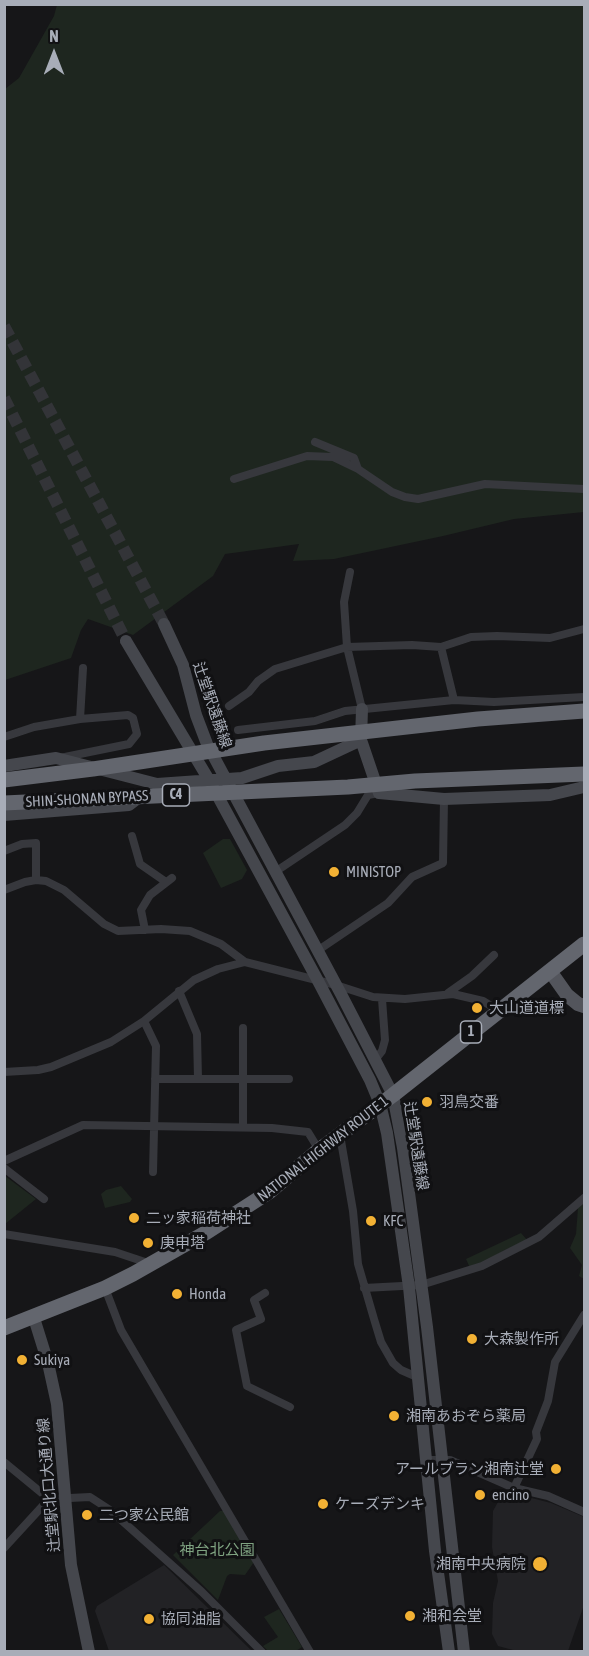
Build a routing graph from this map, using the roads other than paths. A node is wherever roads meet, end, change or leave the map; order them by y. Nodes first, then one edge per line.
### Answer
1 (315, 442) dead end
2 (358, 469) junction
3 (234, 479) dead end
4 (585, 489) edge
5 (350, 572) dead end
6 (164, 624) tunnel mouth
7 (585, 629) edge
8 (126, 641) tunnel mouth
9 (347, 647) junction
10 (441, 647) junction
11 (84, 668) dead end
12 (585, 697) edge
13 (454, 700) junction
14 (229, 706) dead end
15 (362, 709) junction
16 (585, 711) edge
17 (80, 719) junction
18 (237, 730) dead end
19 (4, 737) edge
20 (361, 740) junction
21 (56, 758) junction
22 (4, 766) edge
23 (585, 774) edge
24 (225, 779) junction
25 (4, 780) edge
26 (209, 780) junction
27 (157, 784) junction
28 (585, 787) edge
29 (379, 793) junction
30 (444, 799) junction
31 (4, 803) edge
32 (4, 815) edge
33 (132, 836) dead end
34 (4, 851) edge
35 (275, 872) junction
36 (36, 880) junction
37 (4, 890) edge
38 (145, 930) junction
39 (585, 944) edge
40 (317, 951) junction
41 (494, 956) dead end
42 (245, 962) junction
43 (550, 971) junction
44 (318, 982) junction
45 (336, 985) junction
46 (179, 992) junction
47 (448, 993) junction
48 (382, 999) junction
49 (585, 1006) edge
50 (499, 1011) junction
51 (144, 1021) junction
52 (243, 1028) dead end
53 (375, 1060) junction
54 (4, 1072) edge
55 (198, 1079) junction
56 (243, 1079) junction
57 (289, 1079) dead end
58 (155, 1080) junction
59 (386, 1099) junction
60 (154, 1127) junction
61 (243, 1127) junction
62 (340, 1135) junction
63 (319, 1150) junction
64 (4, 1161) edge
65 (4, 1168) edge
66 (153, 1172) dead end
67 (585, 1198) edge
68 (45, 1199) dead end
69 (4, 1234) edge
70 (151, 1264) junction
71 (415, 1286) junction
72 (105, 1288) junction
73 (364, 1288) junction
74 (266, 1293) dead end
75 (585, 1315) edge
76 (34, 1318) junction
77 (4, 1328) edge
78 (417, 1377) junction
79 (290, 1407) dead end
80 (441, 1459) junction
81 (426, 1460) junction
82 (4, 1462) edge
83 (514, 1488) junction
84 (67, 1498) junction
85 (49, 1499) junction
86 (585, 1512) edge
87 (4, 1532) edge
88 (14, 1538) junction
89 (4, 1548) edge
90 (89, 1652) edge
91 (262, 1652) edge
92 (310, 1652) edge
93 (449, 1652) edge
94 (464, 1652) edge

1 - 2 street
2 - 3 street
2 - 4 street
5 - 9 street
6 - 24 street, 辻堂駅遠藤線
7 - 10 street
8 - 26 street, 辻堂駅遠藤線
9 - 10 street
9 - 14 street
9 - 15 street
10 - 13 street
11 - 17 street
12 - 13 street
13 - 15 street
15 - 18 street
15 - 20 street
16 - 25 highway
17 - 19 street
17 - 21 street
20 - 24 street
20 - 29 street
21 - 22 street
21 - 27 street
23 - 31 highway, SHIN-SHONAN BYPASS / C4
24 - 26 street
24 - 35 street, 辻堂駅遠藤線
26 - 27 street
26 - 44 street, 辻堂駅遠藤線
27 - 32 street
28 - 30 street
29 - 30 street
29 - 35 street
30 - 40 street
33 - 38 street
34 - 36 street
35 - 40 street, 辻堂駅遠藤線
36 - 37 street
36 - 38 street
38 - 42 street
39 - 43 highway, NATIONAL HIGHWAY ROUTE 1 / 1
40 - 45 street, 辻堂駅遠藤線
41 - 47 street
42 - 44 street
42 - 46 street
43 - 49 main road
43 - 50 highway, NATIONAL HIGHWAY ROUTE 1 / 1
44 - 45 street
44 - 59 street, 辻堂駅遠藤線
45 - 48 street
45 - 53 street, 辻堂駅遠藤線
46 - 51 street
46 - 55 street
47 - 48 street
47 - 50 street
48 - 53 street
50 - 59 highway, NATIONAL HIGHWAY ROUTE 1 / 1
51 - 54 street
51 - 58 street
52 - 56 street
53 - 59 street, 辻堂駅遠藤線
55 - 56 street
55 - 58 street
56 - 57 street
56 - 61 street
58 - 60 street
59 - 62 highway, NATIONAL HIGHWAY ROUTE 1 / 1
59 - 71 street, 辻堂駅遠藤線
60 - 61 street
60 - 64 street
60 - 66 street
61 - 63 street
62 - 63 highway, NATIONAL HIGHWAY ROUTE 1 / 1
62 - 73 street
63 - 70 highway, NATIONAL HIGHWAY ROUTE 1 / 1
65 - 68 street
67 - 71 street
69 - 70 street
70 - 72 highway, NATIONAL HIGHWAY ROUTE 1 / 1
71 - 73 street
71 - 78 street, 辻堂駅遠藤線
71 - 80 street, 辻堂駅遠藤線
72 - 76 highway, NATIONAL HIGHWAY ROUTE 1 / 1
72 - 92 street
73 - 78 street
74 - 79 street
75 - 83 street
76 - 77 highway, NATIONAL HIGHWAY ROUTE 1 / 1
76 - 84 street, 辻堂駅北口大通り線
78 - 81 street, 辻堂駅遠藤線
80 - 81 street
80 - 83 street
80 - 94 street, 辻堂駅遠藤線
81 - 93 street, 辻堂駅遠藤線
82 - 85 street
83 - 86 street
84 - 85 street
84 - 90 street, 辻堂駅北口大通り線
84 - 91 street
85 - 88 street
87 - 88 street
88 - 89 street

